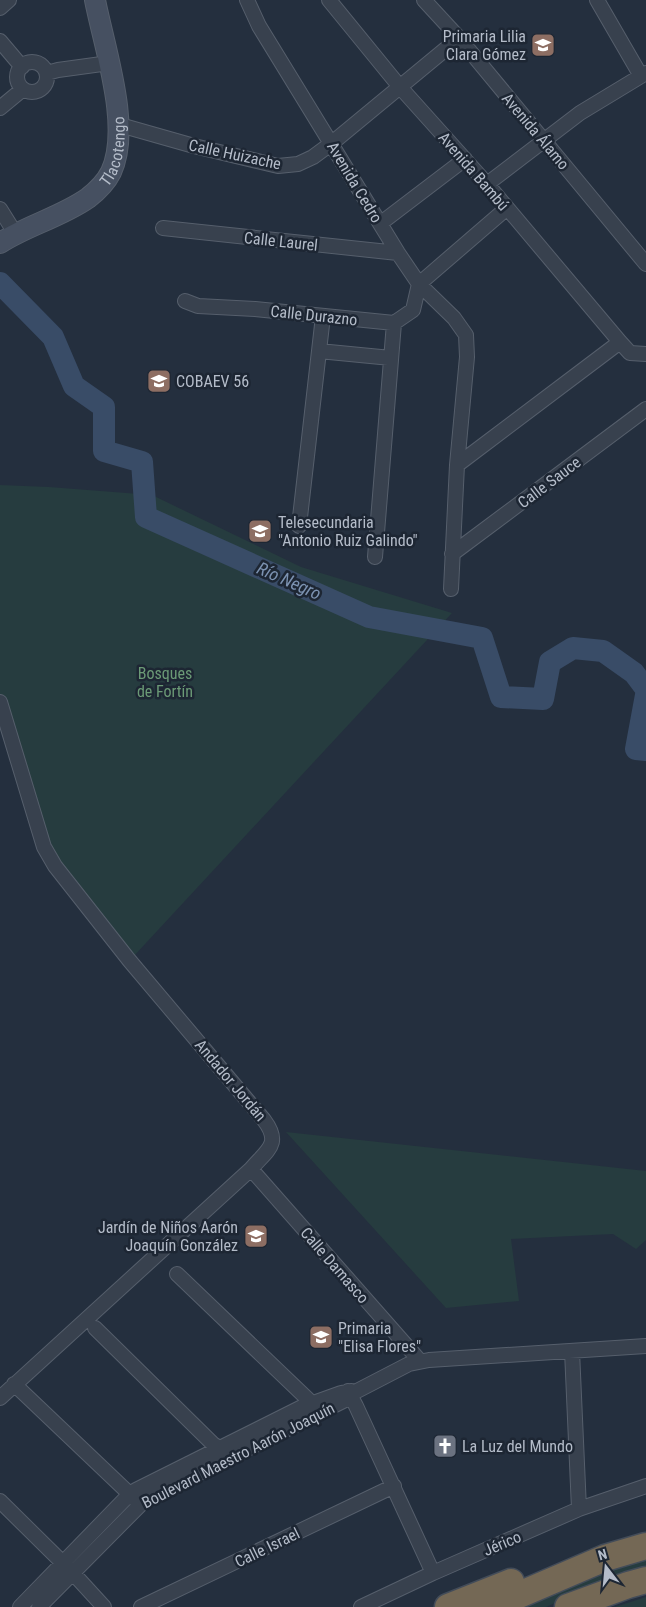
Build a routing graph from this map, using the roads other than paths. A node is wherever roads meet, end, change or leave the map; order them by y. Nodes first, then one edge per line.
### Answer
1 (9, 0) edge
2 (95, 0) edge
3 (247, 0) edge
4 (329, 0) edge
5 (424, 0) edge
6 (597, 0) edge
7 (0, 8) edge
8 (459, 38) junction
9 (0, 41) edge
10 (109, 63) junction
11 (22, 67) junction
12 (47, 73) junction
13 (644, 74) edge
14 (400, 87) junction
15 (23, 89) junction
16 (0, 108) edge
17 (120, 125) junction
18 (542, 140) junction
19 (332, 143) junction
20 (464, 159) junction
21 (487, 184) junction
22 (507, 208) junction
23 (0, 209) edge
24 (381, 223) junction
25 (163, 228) dead end
26 (8, 238) edge
27 (398, 253) junction
28 (646, 264) edge
29 (419, 284) junction
30 (185, 301) dead end
31 (323, 316) junction
32 (394, 323) junction
33 (620, 342) junction
34 (319, 351) junction
35 (646, 354) edge
36 (391, 358) junction
37 (646, 410) edge
38 (457, 465) junction
39 (299, 526) dead end
40 (452, 554) junction
41 (375, 557) dead end
42 (451, 589) dead end
43 (0, 702) edge
44 (251, 1169) junction
45 (177, 1274) dead end
46 (95, 1328) dead end
47 (646, 1346) edge
48 (572, 1351) junction
49 (420, 1361) junction
50 (14, 1384) junction
51 (351, 1393) junction
52 (0, 1398) edge
53 (317, 1408) junction
54 (220, 1447) junction
55 (231, 1457) junction
56 (394, 1486) junction
57 (646, 1486) edge
58 (135, 1500) junction
59 (0, 1501) edge
60 (579, 1509) junction
61 (646, 1546) edge
62 (605, 1558) junction
63 (68, 1568) junction
64 (433, 1572) junction
65 (646, 1580) edge
66 (20, 1607) edge
67 (38, 1607) edge
68 (104, 1607) edge
69 (141, 1607) edge
70 (361, 1607) edge
71 (448, 1607) edge
72 (491, 1607) edge
73 (568, 1607) edge

1 - 7 street
2 - 10 street, Tlacotengo
3 - 19 street, Avenida Cedro
4 - 14 street, Avenida Bambú
5 - 8 street, Avenida Álamo
6 - 13 street
8 - 14 street, Calle Huizache
8 - 18 street, Avenida Álamo
9 - 11 street
10 - 12 street
10 - 17 street, Tlacotengo
11 - 12 street
11 - 15 street
12 - 15 street
13 - 18 street
14 - 19 street, Calle Huizache
14 - 20 street, Avenida Bambú
15 - 16 street
17 - 19 street, Calle Huizache
17 - 26 street, Tlacotengo
18 - 21 street
18 - 28 street, Avenida Álamo
19 - 24 street, Avenida Cedro
20 - 21 street, Avenida Bambú
20 - 24 street
21 - 22 street, Avenida Bambú
22 - 29 street
22 - 33 street, Avenida Bambú
23 - 26 street
24 - 27 street, Avenida Cedro
25 - 27 street, Calle Laurel
27 - 29 street, Avenida Cedro
29 - 32 street
29 - 38 street, Avenida Cedro
30 - 31 street, Calle Durazno
31 - 32 street, Calle Durazno
31 - 34 street
32 - 36 street
33 - 35 street, Avenida Bambú
33 - 38 street
34 - 36 street
34 - 39 street
36 - 41 street
37 - 40 street, Calle Sauce
38 - 40 street, Avenida Cedro
40 - 42 street, Avenida Cedro
43 - 44 street, Andador Jordán
44 - 49 street, Calle Damasco
44 - 50 street, Andador Jordán
45 - 53 street
46 - 54 street
47 - 48 street, Boulevard Maestro Aarón Joaquín
48 - 49 street, Boulevard Maestro Aarón Joaquín
48 - 60 street
49 - 51 street, Boulevard Maestro Aarón Joaquín
50 - 52 street, Andador Jordán
50 - 58 street
51 - 53 street, Boulevard Maestro Aarón Joaquín
51 - 56 street
53 - 54 street, Boulevard Maestro Aarón Joaquín
53 - 55 street, Boulevard Maestro Aarón Joaquín
54 - 55 street
54 - 58 street, Boulevard Maestro Aarón Joaquín
55 - 58 street, Boulevard Maestro Aarón Joaquín
56 - 64 street
56 - 69 street, Calle Israel
57 - 60 street, Jérico
58 - 63 street, Boulevard Maestro Aarón Joaquín
59 - 63 street
60 - 64 street, Jérico
61 - 62 highway
62 - 71 highway
62 - 72 highway
63 - 66 street, Boulevard Maestro Aarón Joaquín
63 - 67 street, Boulevard Maestro Aarón Joaquín
63 - 68 street
64 - 70 street, Jérico
65 - 73 highway

